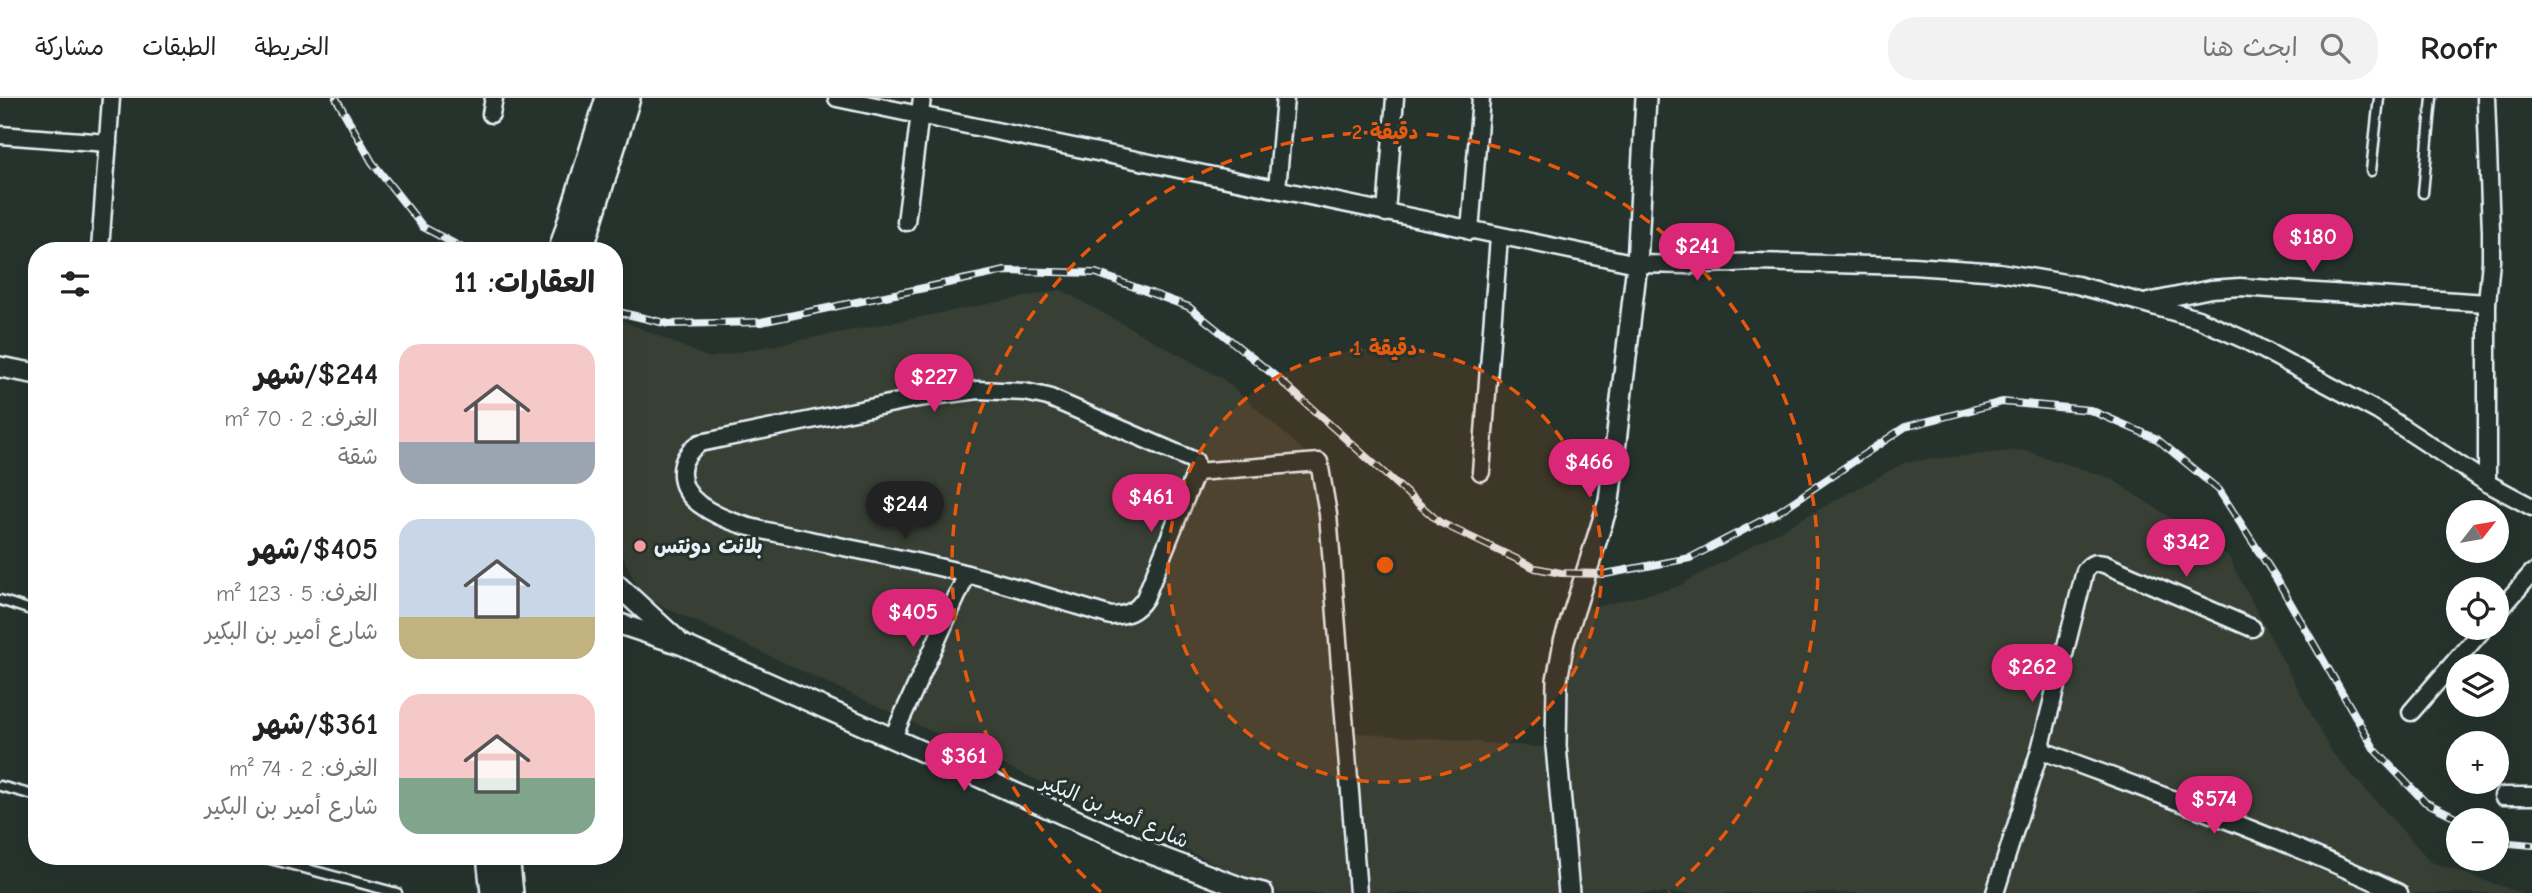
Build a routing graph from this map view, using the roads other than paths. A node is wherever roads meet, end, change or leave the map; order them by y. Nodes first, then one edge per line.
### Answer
1 (111, 98) edge
2 (608, 98) edge
3 (628, 98) edge
4 (837, 98) edge
5 (1285, 98) edge
6 (1395, 98) edge
7 (1481, 98) edge
8 (1646, 98) edge
9 (2379, 98) edge
10 (2432, 98) edge
11 (2486, 98) edge
12 (922, 106) edge
13 (0, 135) edge
14 (107, 143) junction
15 (2371, 171) dead end
16 (1276, 189) junction
17 (2423, 193) dead end
18 (1386, 213) junction
19 (906, 222) dead end
20 (1470, 231) junction
21 (1499, 237) junction
22 (101, 242) edge
23 (563, 242) edge
24 (583, 242) edge
25 (1637, 264) junction
26 (2143, 303) junction
27 (2487, 303) junction
28 (0, 368) edge
29 (28, 373) edge
30 (1195, 472) junction
31 (1481, 472) dead end
32 (2487, 483) junction
33 (2532, 507) edge
34 (2532, 573) edge
35 (967, 574) junction
36 (623, 590) edge
37 (2509, 599) edge
38 (0, 600) edge
39 (28, 609) edge
40 (623, 625) edge
41 (2252, 628) dead end
42 (2474, 640) edge
43 (683, 645) junction
44 (2411, 712) dead end
45 (892, 739) junction
46 (2040, 750) junction
47 (0, 786) edge
48 (28, 794) edge
49 (2503, 796) dead end
50 (2532, 796) edge
51 (293, 865) edge
52 (490, 865) edge
53 (508, 865) edge
54 (397, 893) edge
55 (493, 893) edge
56 (511, 893) edge
57 (1263, 893) edge
58 (1358, 893) edge
59 (1569, 893) edge
60 (1995, 893) edge
61 (2399, 893) edge

1 - 14 street
2 - 23 main road
3 - 24 main road
4 - 12 street
5 - 16 street
6 - 18 street
7 - 20 street
8 - 25 street
9 - 15 lane
10 - 17 lane
11 - 27 street
12 - 16 street
12 - 19 street
13 - 14 street
14 - 22 street
16 - 18 street
18 - 20 street
20 - 21 street
21 - 25 street
21 - 31 street
25 - 26 street
25 - 59 street
26 - 27 street
26 - 32 street
27 - 32 street
28 - 29 street
30 - 35 street
30 - 35 street
30 - 58 street
32 - 33 street
34 - 37 street
35 - 45 street
36 - 43 street, شارع أمير بن البكير
38 - 39 lane
40 - 43 street, شارع أمير بن البكير
41 - 46 street
42 - 44 street
43 - 45 street, شارع أمير بن البكير
45 - 57 street, شارع أمير بن البكير
46 - 60 street
46 - 61 street
47 - 48 lane
49 - 50 street
51 - 54 lane
52 - 55 main road
53 - 56 main road

